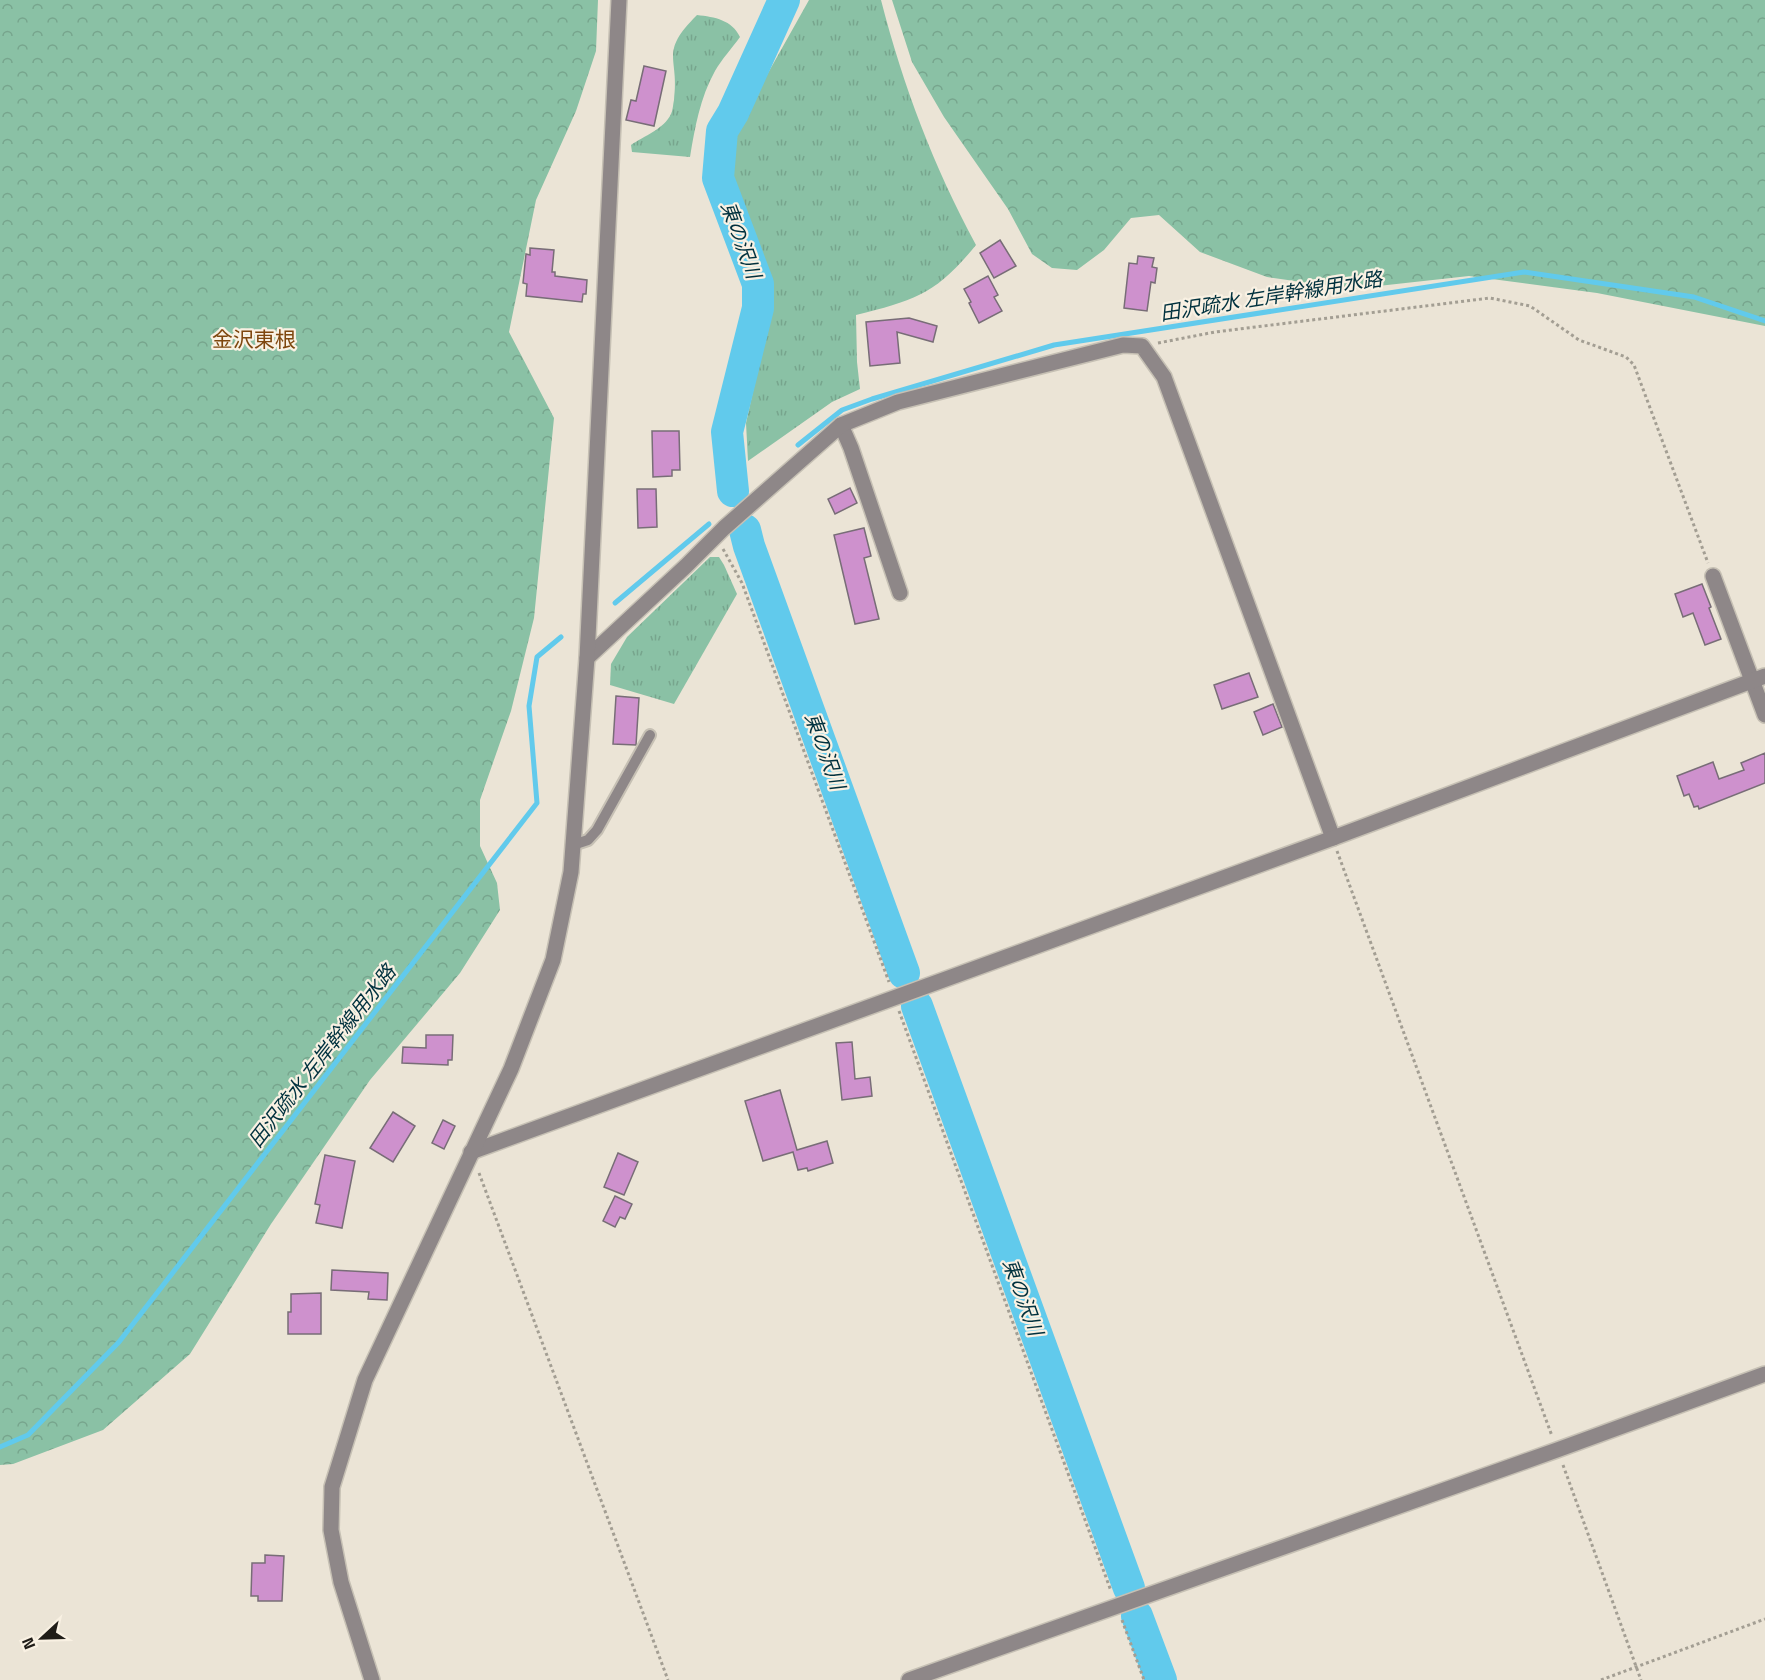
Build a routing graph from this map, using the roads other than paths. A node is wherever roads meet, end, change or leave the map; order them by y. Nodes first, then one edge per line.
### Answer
1 (619, 0) edge
2 (840, 425) junction
3 (1713, 576) road end
4 (900, 593) dead end
5 (587, 658) junction
6 (1759, 678) edge
7 (1765, 715) edge
8 (650, 735) dead end
9 (1333, 838) junction
10 (573, 845) junction
11 (471, 1152) junction
12 (1765, 1374) edge
13 (372, 1680) edge
14 (909, 1680) edge

1 - 5 street
2 - 4 street
2 - 5 street
2 - 9 street
3 - 6 street
5 - 10 street
6 - 7 street
6 - 9 street
8 - 10 lane
9 - 11 street
10 - 11 street
11 - 13 street
12 - 14 street

